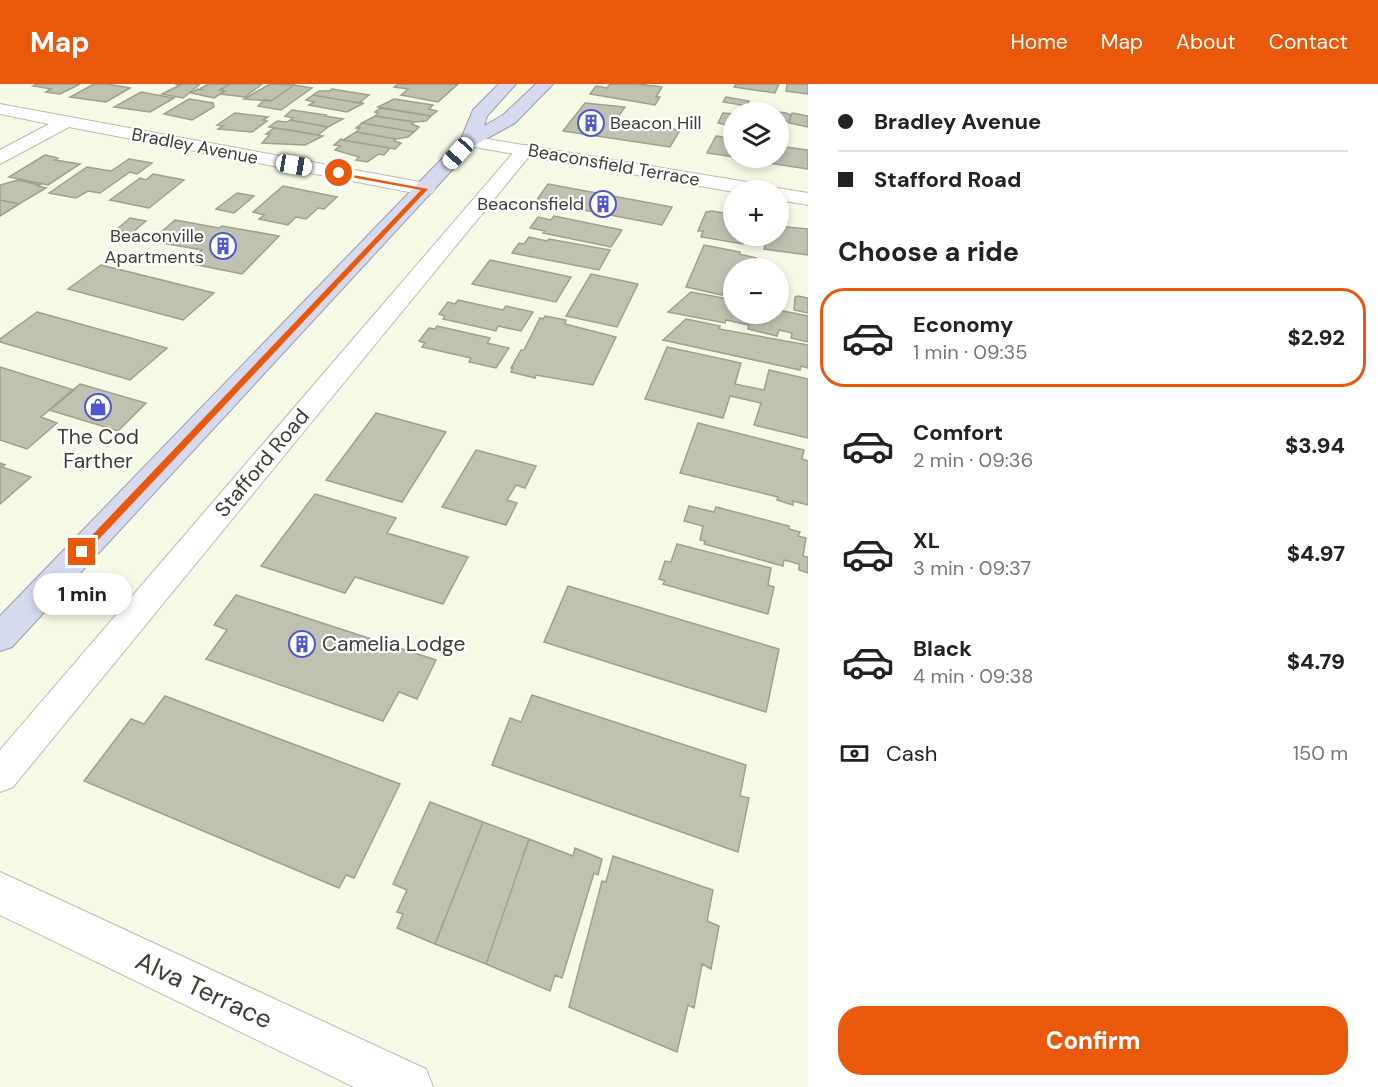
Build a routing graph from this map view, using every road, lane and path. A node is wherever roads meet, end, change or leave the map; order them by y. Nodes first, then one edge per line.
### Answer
1 (508, 84) edge
2 (545, 84) edge
3 (0, 109) edge
4 (65, 122) junction
5 (470, 141) junction
6 (525, 150) junction
7 (0, 158) edge
8 (723, 184) edge
9 (425, 189) junction
10 (789, 196) edge
11 (808, 199) edge
12 (0, 638) edge
13 (0, 776) edge
14 (0, 892) edge
15 (408, 1087) edge

1 - 5 highway
2 - 5 highway
3 - 4 street, Bradley Avenue
4 - 7 street
4 - 9 street, Bradley Avenue
5 - 6 street, Beaconsfield Terrace
5 - 9 highway
6 - 8 street, Beaconsfield Terrace
6 - 13 lane, Stafford Road
9 - 12 highway
10 - 11 street
14 - 15 street, Alva Terrace

